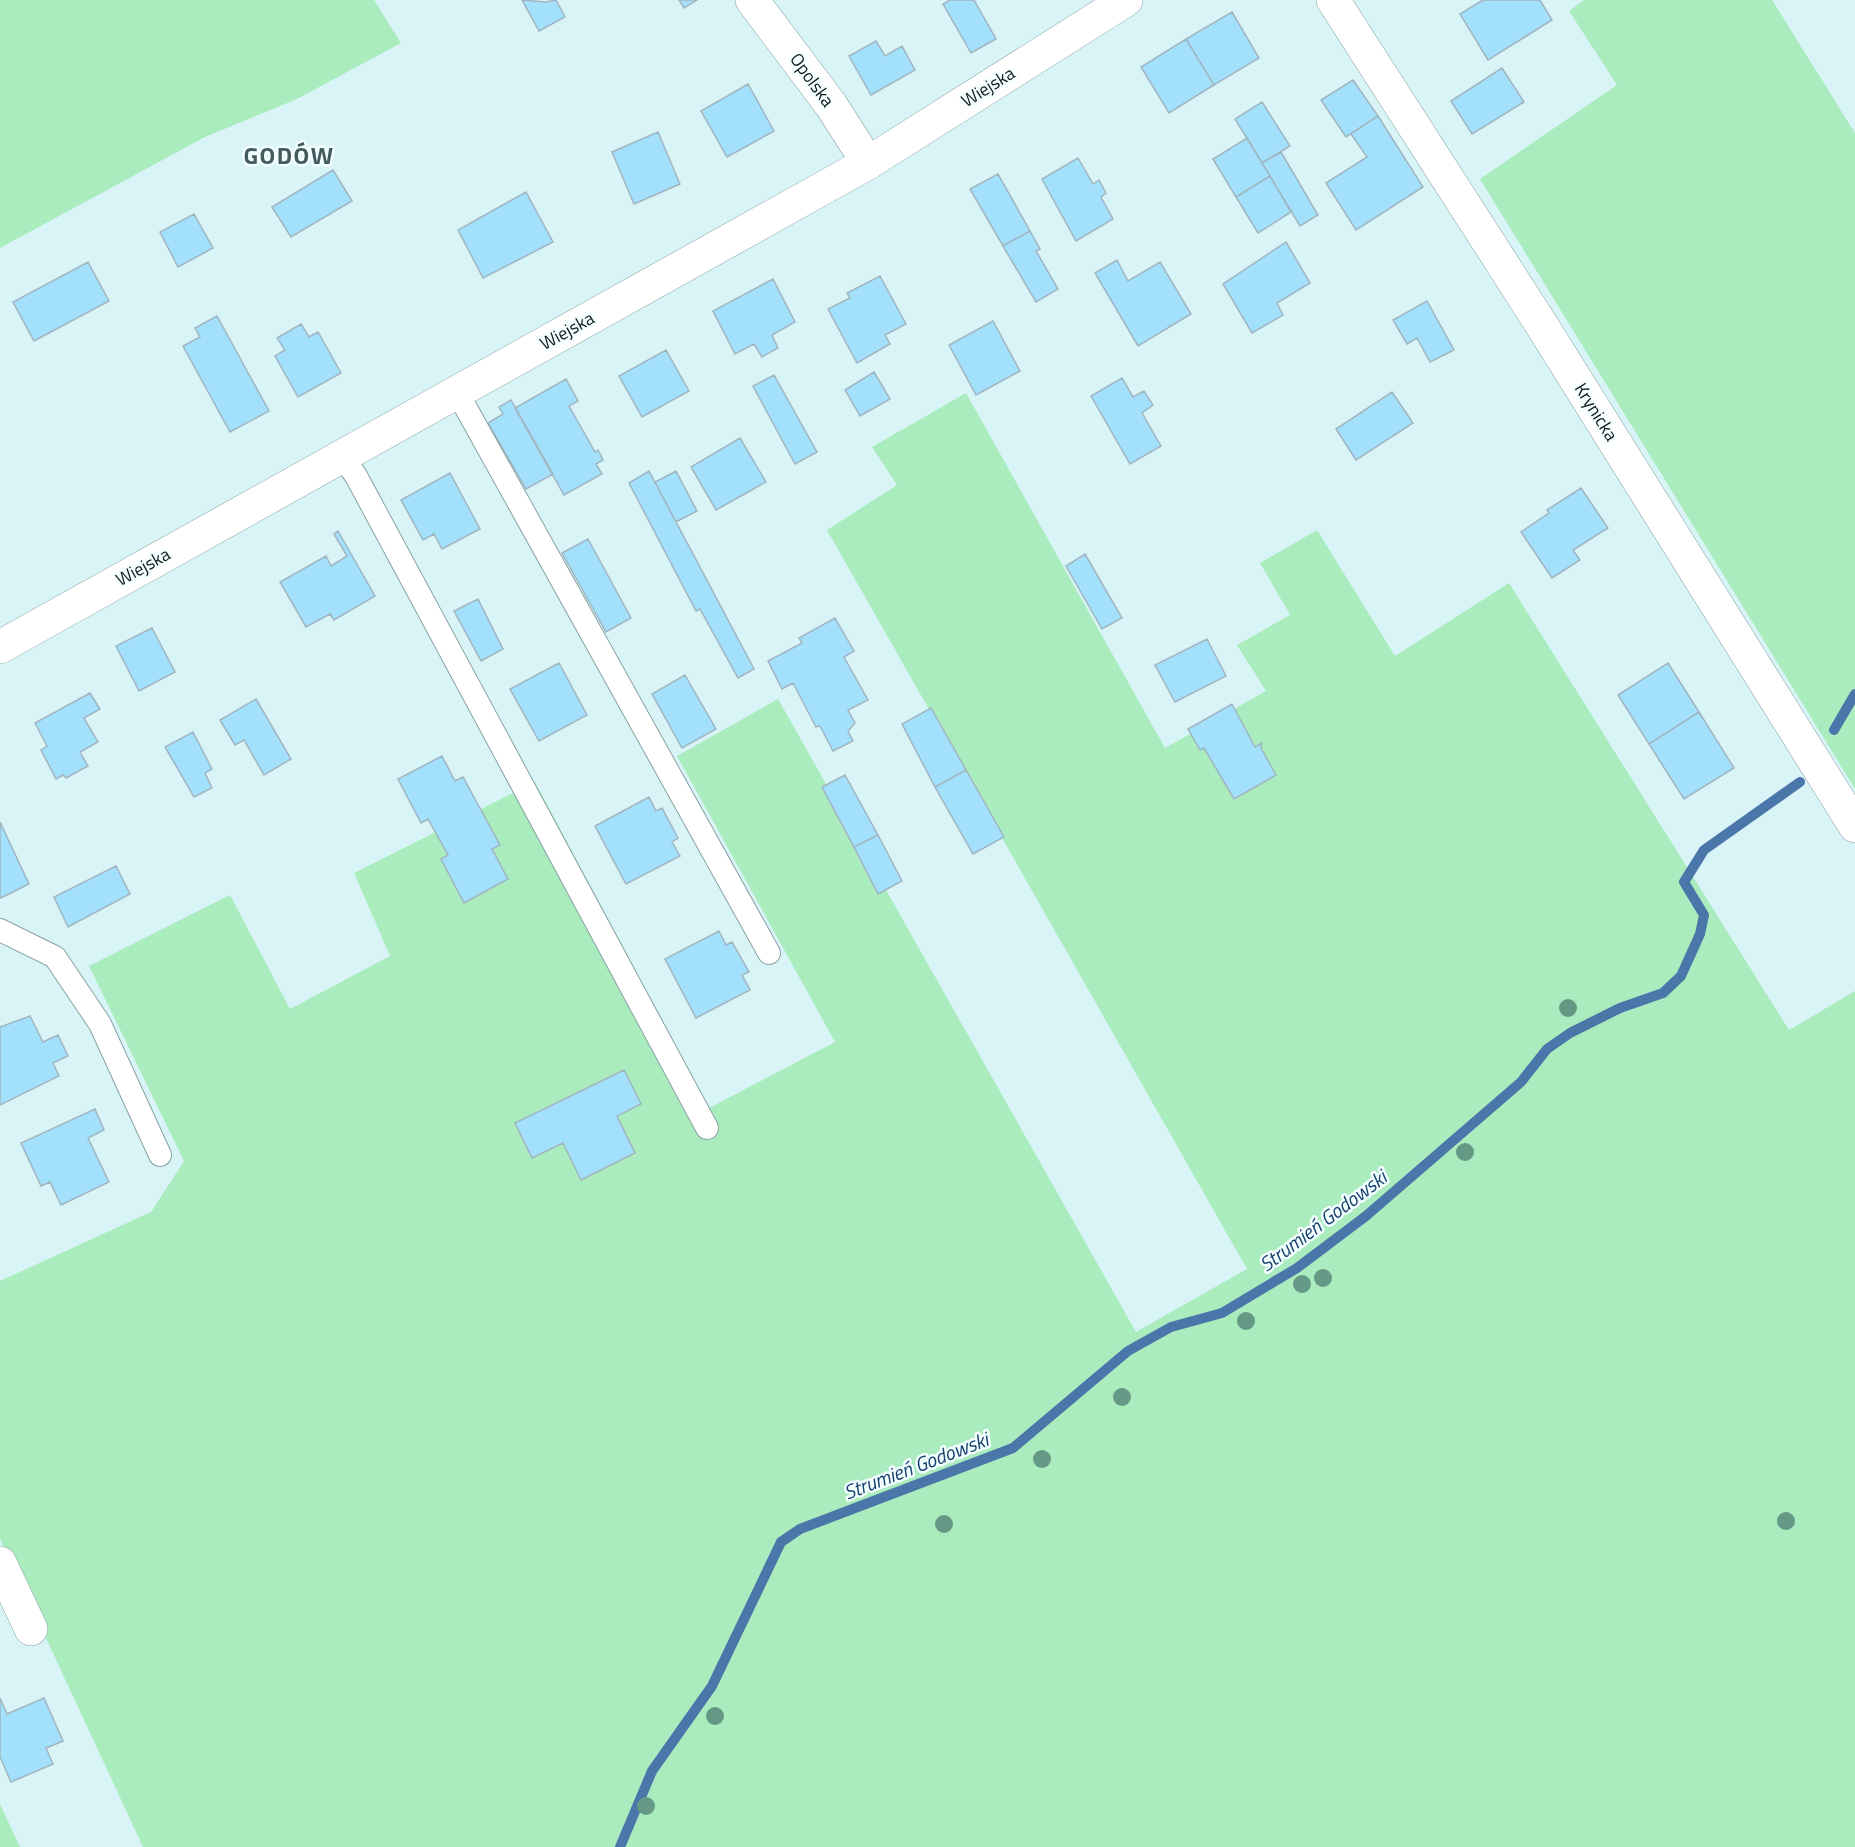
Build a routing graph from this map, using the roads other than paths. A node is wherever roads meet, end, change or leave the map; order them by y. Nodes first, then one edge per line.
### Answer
1 (752, 0) edge
2 (1126, 0) edge
3 (1333, 0) edge
4 (868, 163) junction
5 (458, 392) junction
6 (342, 456) junction
7 (0, 647) edge
8 (1855, 826) edge
9 (0, 930) edge
10 (769, 953) dead end
11 (707, 1128) dead end
12 (160, 1155) dead end
13 (0, 1563) edge
14 (31, 1629) dead end

1 - 4 street, Opolska
2 - 4 street, Wiejska
3 - 8 street, Krynicka
4 - 5 street, Wiejska
5 - 6 street, Wiejska
5 - 10 lane
6 - 7 street, Wiejska
6 - 11 lane
9 - 12 lane
13 - 14 street

